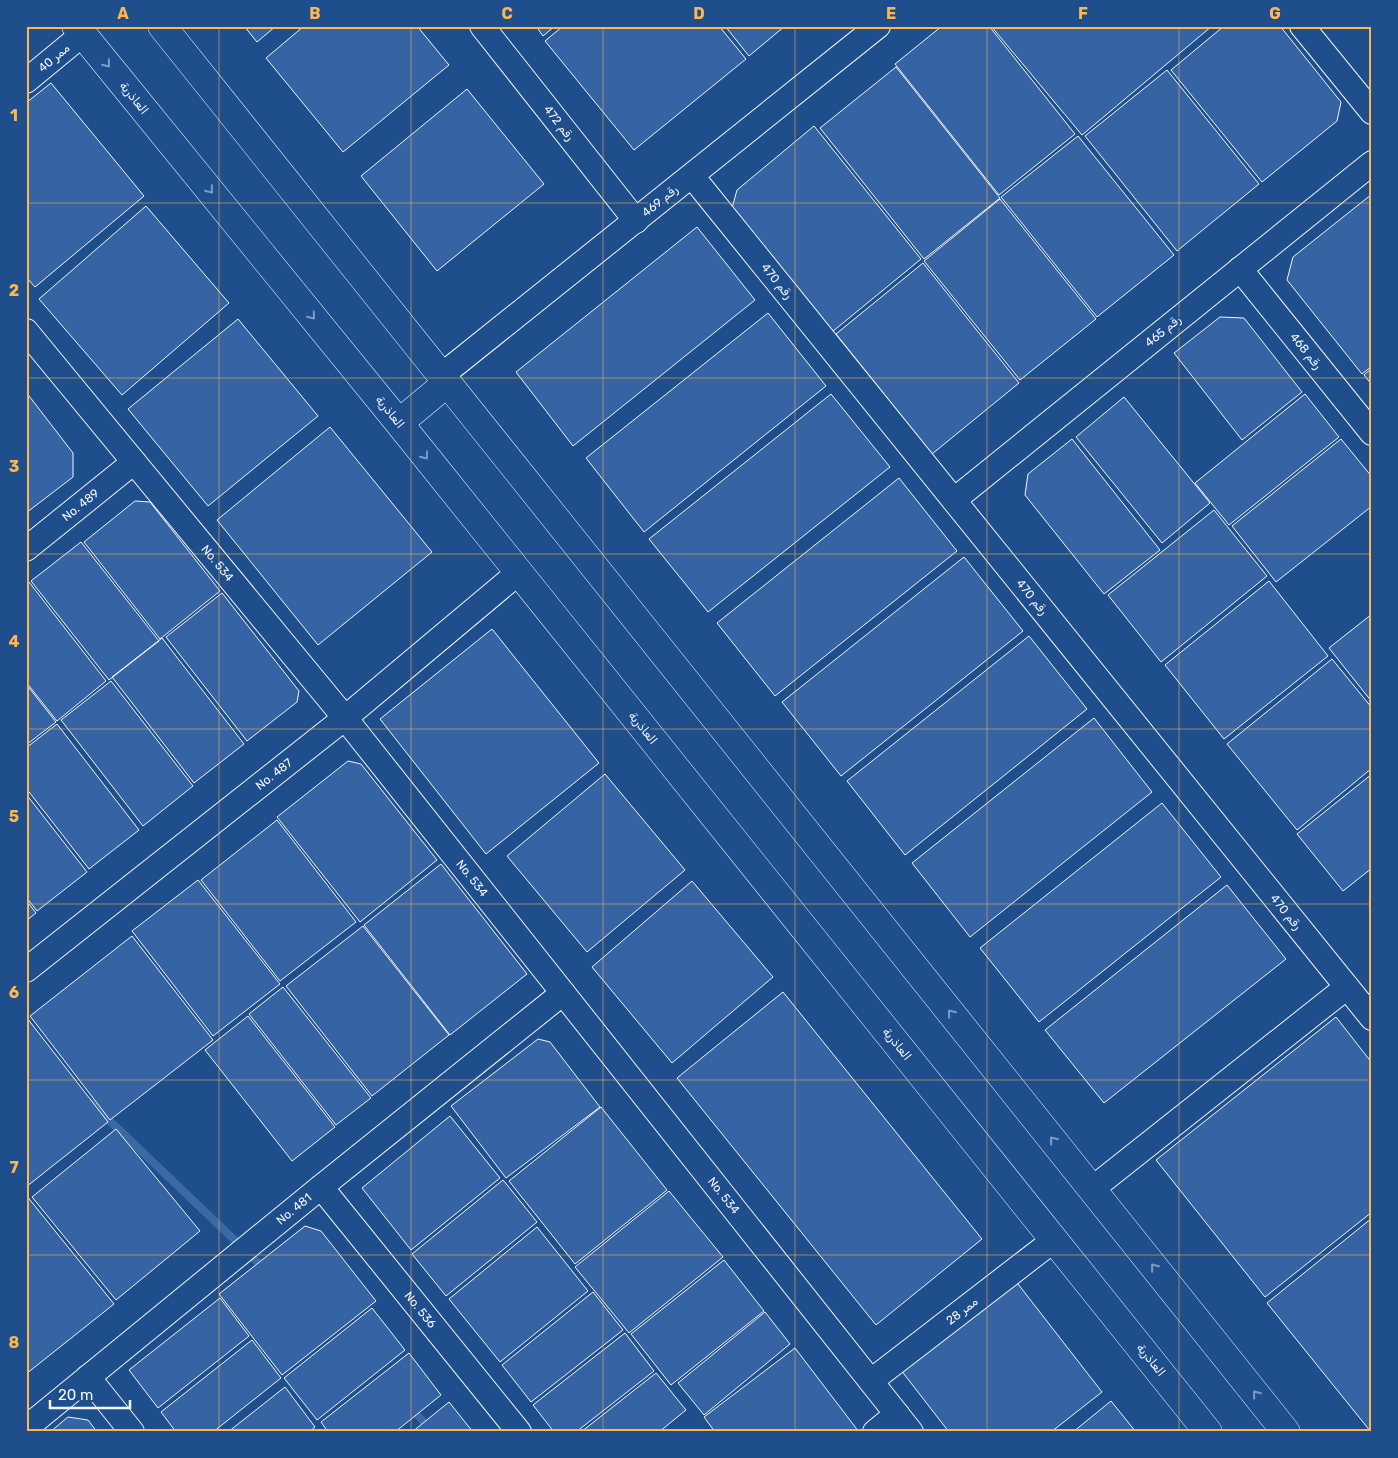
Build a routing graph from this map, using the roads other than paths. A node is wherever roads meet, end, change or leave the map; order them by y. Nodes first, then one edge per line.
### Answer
1 (162, 26) edge
2 (482, 26) edge
3 (878, 26) edge
4 (1302, 26) edge
5 (79, 30) edge
6 (26, 81) edge
7 (1372, 112) edge
8 (1372, 163) edge
9 (692, 176) junction
10 (636, 221) junction
11 (1240, 269) junction
12 (26, 331) edge
13 (444, 379) junction
14 (400, 423) junction
15 (1372, 433) edge
16 (134, 462) junction
17 (954, 500) junction
18 (26, 549) edge
19 (518, 572) junction
20 (345, 718) junction
21 (26, 970) edge
22 (1347, 987) junction
23 (563, 993) junction
24 (1372, 1018) edge
25 (321, 1187) junction
26 (1092, 1188) junction
27 (1054, 1240) junction
28 (88, 1377) junction
29 (871, 1381) junction
30 (904, 1423) edge
31 (26, 1428) edge
32 (132, 1432) edge
33 (520, 1432) edge
34 (875, 1432) edge
35 (1208, 1432) edge
36 (1286, 1432) edge

1 - 13 street
2 - 10 street, رقم 472
3 - 9 street, رقم 469
4 - 7 street
5 - 6 street, ممر 40
5 -> 14 street, العاذرية
8 - 11 street, رقم 465
9 - 10 street, رقم 469
9 - 17 street, رقم 470
10 - 13 street, رقم 469
11 - 15 street, رقم 468
11 - 17 street, رقم 465
12 - 16 street, No. 534
13 - 14 street
26 -> 13 street
14 -> 19 street, العاذرية
16 - 18 street, No. 489
16 - 20 street, No. 534
17 - 22 street, رقم 470
19 - 20 street, No. 487
19 - 27 street, العاذرية
20 - 21 street, No. 487
20 - 23 street, No. 534
22 - 24 street, رقم 470
22 - 26 street
23 - 25 street, No. 481
23 - 29 street, No. 534
25 - 28 street, No. 481
25 - 33 street, No. 536
36 -> 26 street
27 - 29 street, ممر 28
27 - 35 street, العاذرية
28 - 31 street, No. 481
28 - 32 street
29 - 30 street, No. 534
30 - 34 street

